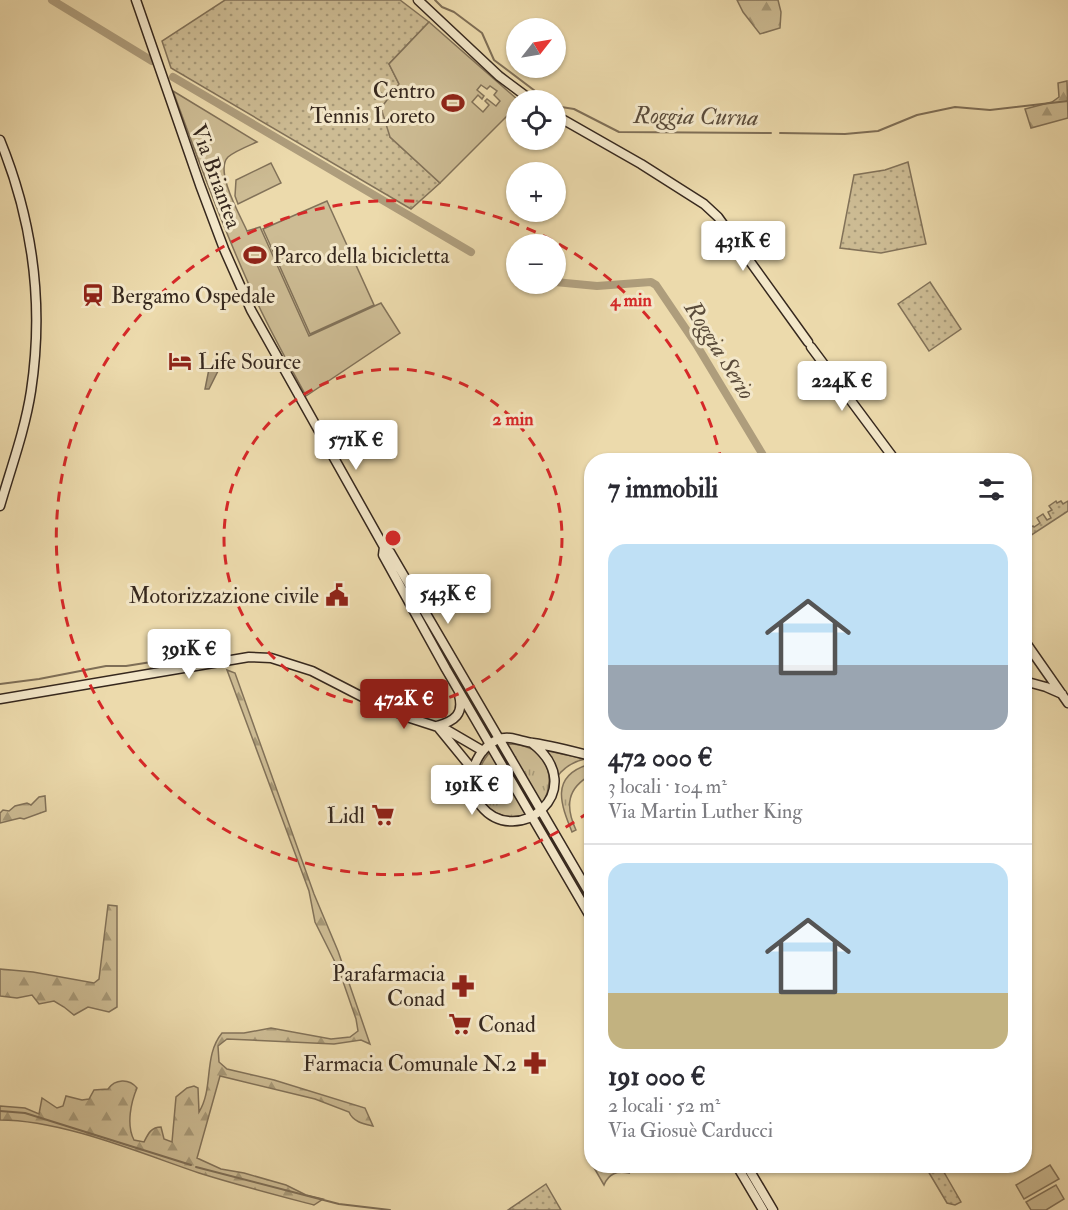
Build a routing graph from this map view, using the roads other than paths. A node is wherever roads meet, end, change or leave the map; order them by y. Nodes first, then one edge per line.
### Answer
1 (136, 0) edge
2 (419, 0) edge
3 (518, 90) edge
4 (566, 121) edge
5 (0, 140) edge
6 (890, 453) edge
7 (0, 506) edge
8 (384, 547) junction
9 (1032, 651) edge
10 (1032, 683) edge
11 (458, 689) junction
12 (1065, 695) edge
13 (0, 699) edge
14 (1068, 703) edge
15 (437, 726) junction
16 (500, 739) junction
17 (490, 743) junction
18 (532, 743) junction
19 (483, 751) junction
20 (584, 758) edge
21 (473, 770) junction
22 (541, 811) junction
23 (533, 816) junction
24 (584, 884) edge
25 (584, 906) edge
26 (741, 1173) edge
27 (751, 1173) edge
28 (763, 1210) edge
29 (773, 1210) edge

1 - 8 street, Via Briantea
2 - 3 street
4 - 6 street
5 - 7 street
8 - 11 street, Via Briantea
8 - 16 street, Via Briantea
9 - 12 street
10 - 12 street
11 - 15 street
11 - 17 street, Via Briantea
12 - 14 street
13 - 15 street
15 - 19 street
15 - 21 street
16 - 17 street
16 - 18 street
16 - 22 street, Via Briantea
17 - 19 street
17 - 23 street, Via Briantea
18 - 20 street
18 - 22 street
19 - 21 street
21 - 23 street
22 - 23 street
22 - 24 street, Via Briantea
23 - 25 street, Via Briantea
26 - 28 street
27 - 29 street

